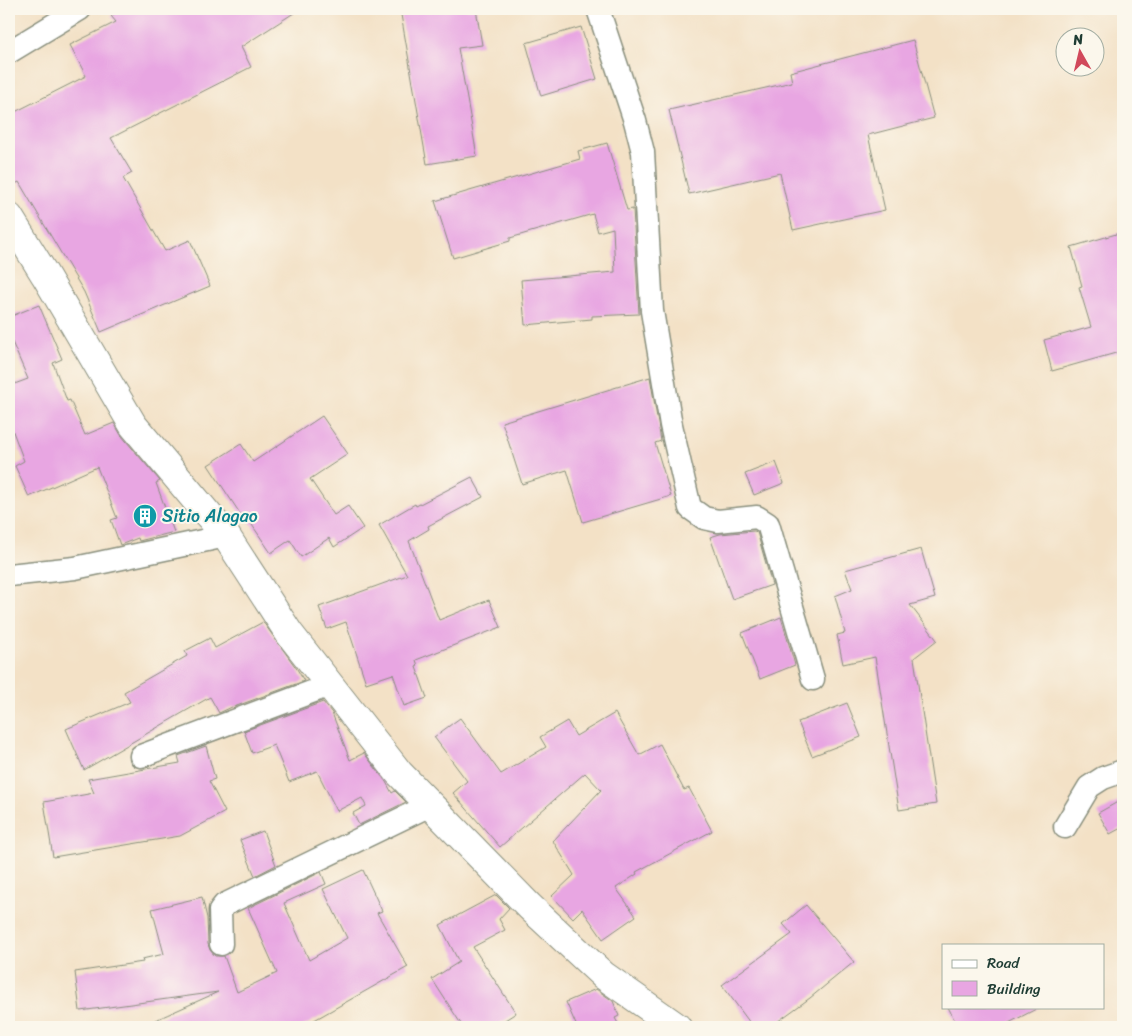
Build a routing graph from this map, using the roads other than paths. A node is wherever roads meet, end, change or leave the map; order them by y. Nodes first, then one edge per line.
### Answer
1 (80, 9) edge
2 (598, 9) edge
3 (9, 52) edge
4 (9, 217) edge
5 (226, 536) junction
6 (9, 575) edge
7 (813, 678) dead end
8 (330, 685) junction
9 (141, 756) dead end
10 (1123, 770) edge
11 (430, 805) junction
12 (1065, 827) dead end
13 (221, 944) dead end
14 (677, 1027) edge

1 - 3 street
2 - 7 street
4 - 5 street
5 - 6 street
5 - 8 street
8 - 9 street
8 - 11 street
10 - 12 street
11 - 13 street
11 - 14 street

